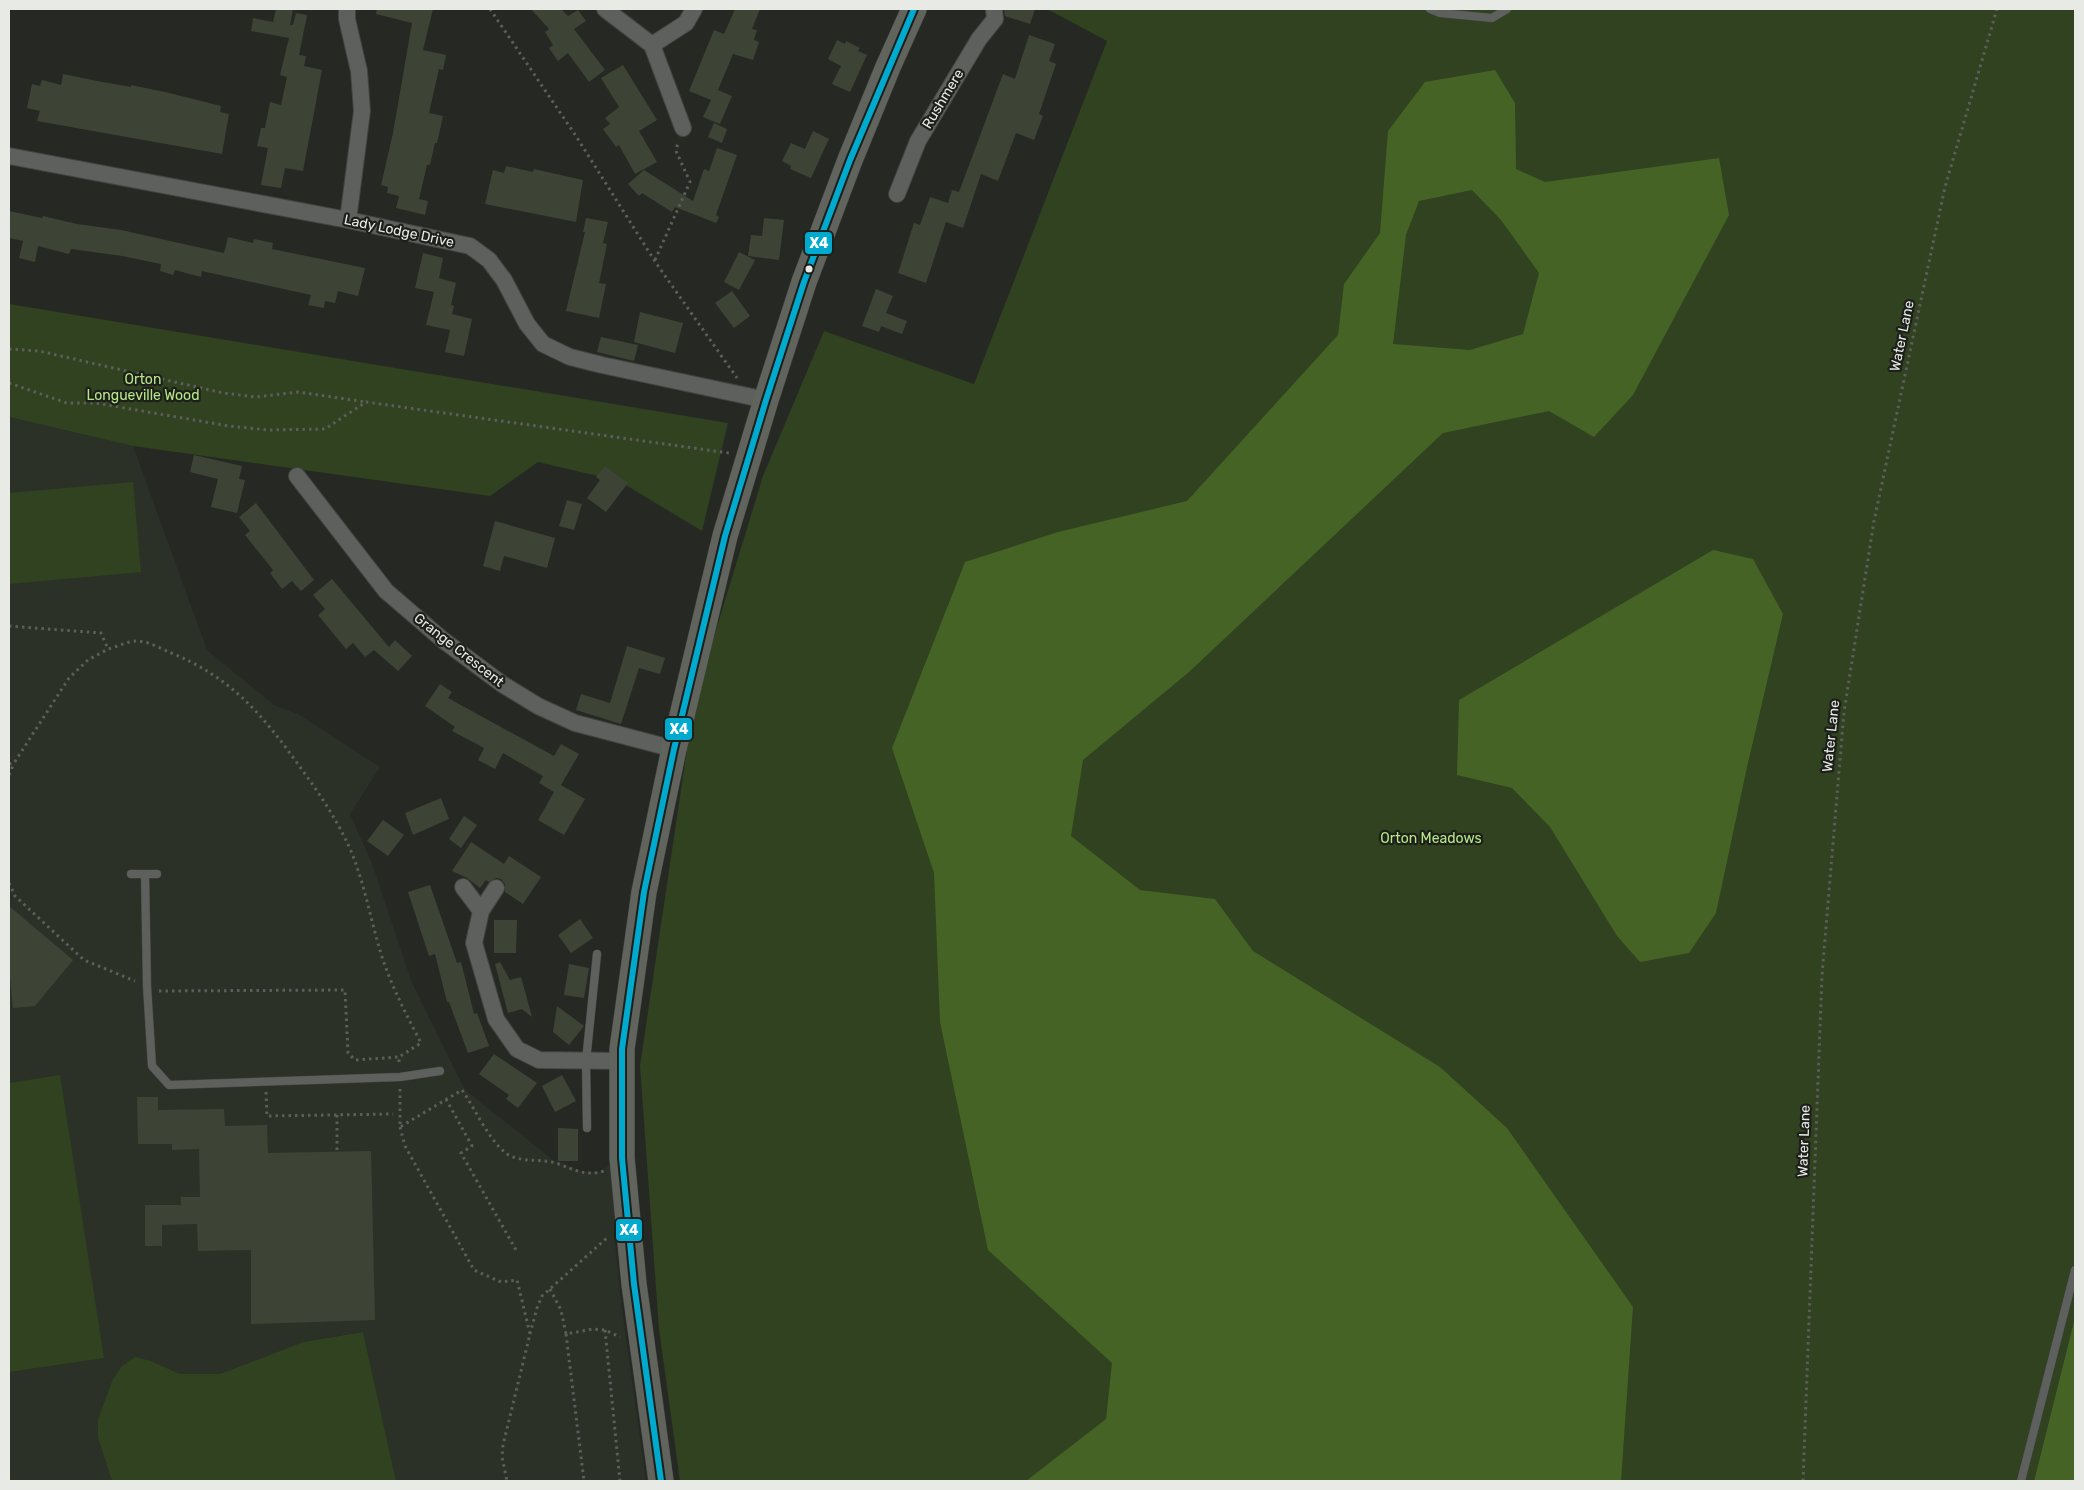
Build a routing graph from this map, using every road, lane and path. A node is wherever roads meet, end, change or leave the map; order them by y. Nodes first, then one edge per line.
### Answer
1 (348, 9) edge
2 (490, 9) edge
3 (605, 9) edge
4 (694, 9) edge
5 (914, 9) edge
6 (994, 9) edge
7 (1430, 9) edge
8 (1507, 9) edge
9 (1997, 9) edge
10 (652, 45) junction
11 (683, 128) joint
12 (9, 156) edge
13 (897, 194) dead end
14 (348, 220) junction
15 (655, 261) junction
16 (9, 349) edge
17 (9, 383) edge
18 (758, 398) junction
19 (366, 402) junction
20 (750, 456) junction
21 (297, 476) dead end
22 (9, 626) edge
23 (108, 649) junction
24 (674, 750) junction
25 (14, 762) junction
26 (9, 764) edge
27 (9, 775) edge
28 (131, 874) dead end
29 (145, 874) junction
30 (157, 874) dead end
31 (9, 884) edge
32 (463, 887) dead end
33 (496, 888) dead end
34 (480, 911) junction
35 (597, 954) dead end
36 (148, 986) junction
37 (399, 1057) junction
38 (586, 1061) junction
39 (622, 1061) junction
40 (440, 1071) dead end
41 (400, 1077) junction
42 (266, 1081) junction
43 (446, 1099) junction
44 (393, 1114) dead end
45 (337, 1115) junction
46 (400, 1127) junction
47 (587, 1128) dead end
48 (337, 1152) dead end
49 (611, 1167) dead end
50 (612, 1234) dead end
51 (516, 1250) dead end
52 (2075, 1270) edge
53 (550, 1289) junction
54 (605, 1330) junction
55 (530, 1334) junction
56 (566, 1334) junction
57 (621, 1337) dead end
58 (507, 1481) edge
59 (584, 1481) edge
60 (620, 1481) edge
61 (661, 1481) edge
62 (1803, 1481) edge
63 (2021, 1481) edge

1 - 14 street
2 - 15 path
3 - 10 street
4 - 10 street
5 - 18 main road
6 - 13 street, Rushmere
7 - 8 lane
9 - 62 path, Water Lane
10 - 11 street
11 - 15 path
12 - 14 street, Lady Lodge Drive
14 - 18 street, Lady Lodge Drive
15 - 18 path
16 - 19 path
17 - 19 path
18 - 20 main road
19 - 20 path
20 - 24 main road
21 - 24 street, Grange Crescent
22 - 23 path
23 - 25 path
23 - 37 path
24 - 39 main road
25 - 26 path
25 - 27 path
28 - 29 lane
29 - 30 lane
29 - 36 lane
31 - 36 path
32 - 34 street
33 - 34 street
34 - 38 street
35 - 38 lane
36 - 37 path
36 - 42 lane
37 - 41 path
38 - 39 street
38 - 47 lane
39 - 61 main road
40 - 41 lane
41 - 42 lane
41 - 46 path
42 - 45 path
43 - 46 path
43 - 49 path
43 - 51 path
44 - 45 path
45 - 48 path
46 - 55 path
50 - 53 path
52 - 63 lane
53 - 55 path
53 - 56 path
54 - 56 path
54 - 57 path
54 - 60 path
55 - 58 path
56 - 59 path

